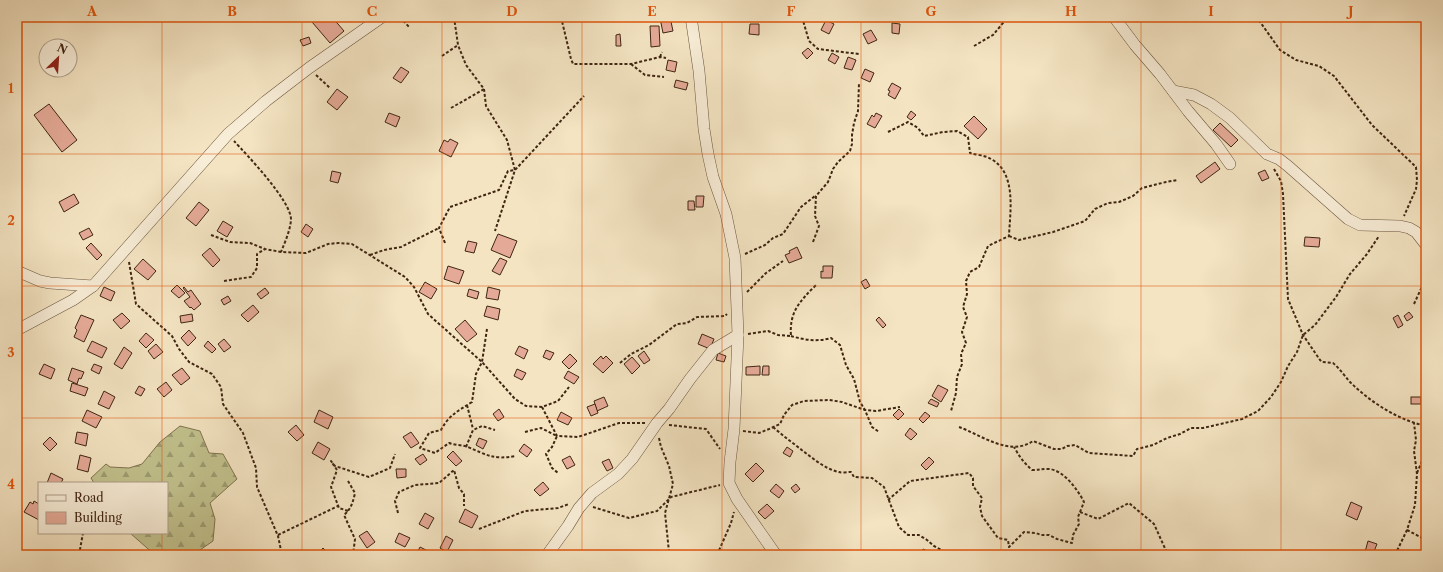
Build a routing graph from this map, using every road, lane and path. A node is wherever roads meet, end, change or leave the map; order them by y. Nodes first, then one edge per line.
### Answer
1 (382, 17) edge
2 (400, 17) edge
3 (454, 17) edge
4 (562, 17) edge
5 (691, 17) edge
6 (802, 17) edge
7 (861, 17) edge
8 (1008, 17) edge
9 (1114, 17) edge
10 (1255, 17) edge
11 (1259, 18) edge
12 (863, 21) dead end
13 (409, 28) dead end
14 (458, 45) junction
15 (974, 46) dead end
16 (662, 52) dead end
17 (859, 54) dead end
18 (442, 56) dead end
19 (660, 57) junction
20 (666, 58) dead end
21 (630, 64) junction
22 (309, 68) junction
23 (664, 77) dead end
24 (859, 83) dead end
25 (330, 88) dead end
26 (484, 89) junction
27 (1173, 91) junction
28 (584, 96) dead end
29 (451, 108) dead end
30 (888, 132) dead end
31 (228, 134) junction
32 (1266, 154) junction
33 (1230, 164) dead end
34 (515, 170) junction
35 (1178, 180) dead end
36 (816, 196) junction
37 (1382, 226) junction
38 (1400, 226) junction
39 (440, 228) junction
40 (495, 231) dead end
41 (211, 235) dead end
42 (1009, 236) junction
43 (813, 242) dead end
44 (445, 243) dead end
45 (1426, 245) edge
46 (126, 248) junction
47 (265, 249) junction
48 (281, 252) junction
49 (370, 255) junction
50 (735, 258) junction
51 (782, 261) dead end
52 (17, 271) edge
53 (1426, 278) edge
54 (224, 281) dead end
55 (816, 285) dead end
56 (93, 286) junction
57 (737, 294) junction
58 (1414, 304) dead end
59 (737, 306) junction
60 (487, 329) dead end
61 (17, 330) edge
62 (738, 335) junction
63 (1303, 335) junction
64 (791, 336) junction
65 (482, 362) junction
66 (620, 362) dead end
67 (569, 387) dead end
68 (467, 406) junction
69 (542, 407) junction
70 (900, 407) dead end
71 (865, 410) junction
72 (951, 411) dead end
73 (657, 423) junction
74 (1415, 424) junction
75 (1426, 425) edge
76 (773, 427) junction
77 (959, 427) dead end
78 (734, 429) junction
79 (473, 430) junction
80 (495, 430) dead end
81 (525, 432) dead end
82 (879, 432) dead end
83 (557, 436) junction
84 (1014, 446) junction
85 (466, 447) junction
86 (396, 454) dead end
87 (516, 456) dead end
88 (1426, 457) edge
89 (730, 462) junction
90 (558, 473) dead end
91 (1416, 474) junction
92 (348, 481) dead end
93 (729, 483) junction
94 (670, 497) junction
95 (588, 498) junction
96 (737, 499) junction
97 (888, 500) junction
98 (338, 506) junction
99 (464, 506) dead end
100 (579, 508) junction
101 (348, 511) junction
102 (398, 512) dead end
103 (1080, 512) junction
104 (479, 529) dead end
105 (1407, 530) junction
106 (83, 534) edge
107 (278, 536) junction
108 (1426, 540) edge
109 (79, 555) edge
110 (282, 555) edge
111 (353, 555) edge
112 (547, 555) edge
113 (667, 555) edge
114 (716, 555) edge
115 (776, 555) edge
116 (956, 555) edge
117 (1168, 555) edge
118 (1394, 555) edge

1 - 22 street
2 - 13 path
3 - 14 path
4 - 21 path
5 - 50 street
6 - 17 path
7 - 12 path
8 - 15 path
9 - 27 street
10 - 11 path
11 - 38 path
14 - 18 path
14 - 26 path
16 - 19 path
19 - 20 path
19 - 21 path
21 - 23 path
22 - 25 path
22 - 31 street
24 - 36 path
26 - 29 path
26 - 34 path
27 - 32 street
27 - 33 street
28 - 34 path
30 - 42 path
31 - 46 street
31 - 48 path
32 - 37 street
32 - 63 path
34 - 39 path
34 - 40 path
35 - 42 path
36 - 43 path
36 - 50 path
37 - 38 street
37 - 63 path
38 - 45 street
39 - 44 path
39 - 49 path
41 - 47 path
42 - 72 path
46 - 56 street
46 - 107 path
47 - 48 path
47 - 54 path
48 - 49 path
49 - 65 path
50 - 57 street
51 - 57 path
52 - 56 street
53 - 58 path
55 - 64 path
56 - 61 street
57 - 59 street
59 - 62 street
59 - 66 path
60 - 65 path
62 - 64 path
62 - 73 street
62 - 78 street
63 - 74 path
63 - 84 path
64 - 71 path
65 - 68 path
65 - 69 path
67 - 69 path
68 - 79 path
68 - 85 path
69 - 83 path
70 - 71 path
71 - 76 path
71 - 82 path
73 - 83 path
73 - 89 path
73 - 94 path
73 - 95 street
74 - 75 path
74 - 91 path
76 - 78 path
76 - 97 path
77 - 84 path
78 - 89 street
79 - 80 path
79 - 85 path
81 - 83 path
83 - 90 path
84 - 103 path
85 - 87 path
86 - 98 path
88 - 91 path
89 - 93 street
91 - 105 path
92 - 101 path
93 - 94 path
93 - 96 street
94 - 100 path
94 - 113 path
95 - 100 street
95 - 104 path
96 - 114 path
96 - 115 street
97 - 103 path
97 - 116 path
98 - 101 path
98 - 107 path
99 - 102 path
100 - 112 street
101 - 111 path
103 - 117 path
105 - 108 path
105 - 118 path
106 - 109 path
107 - 110 path

